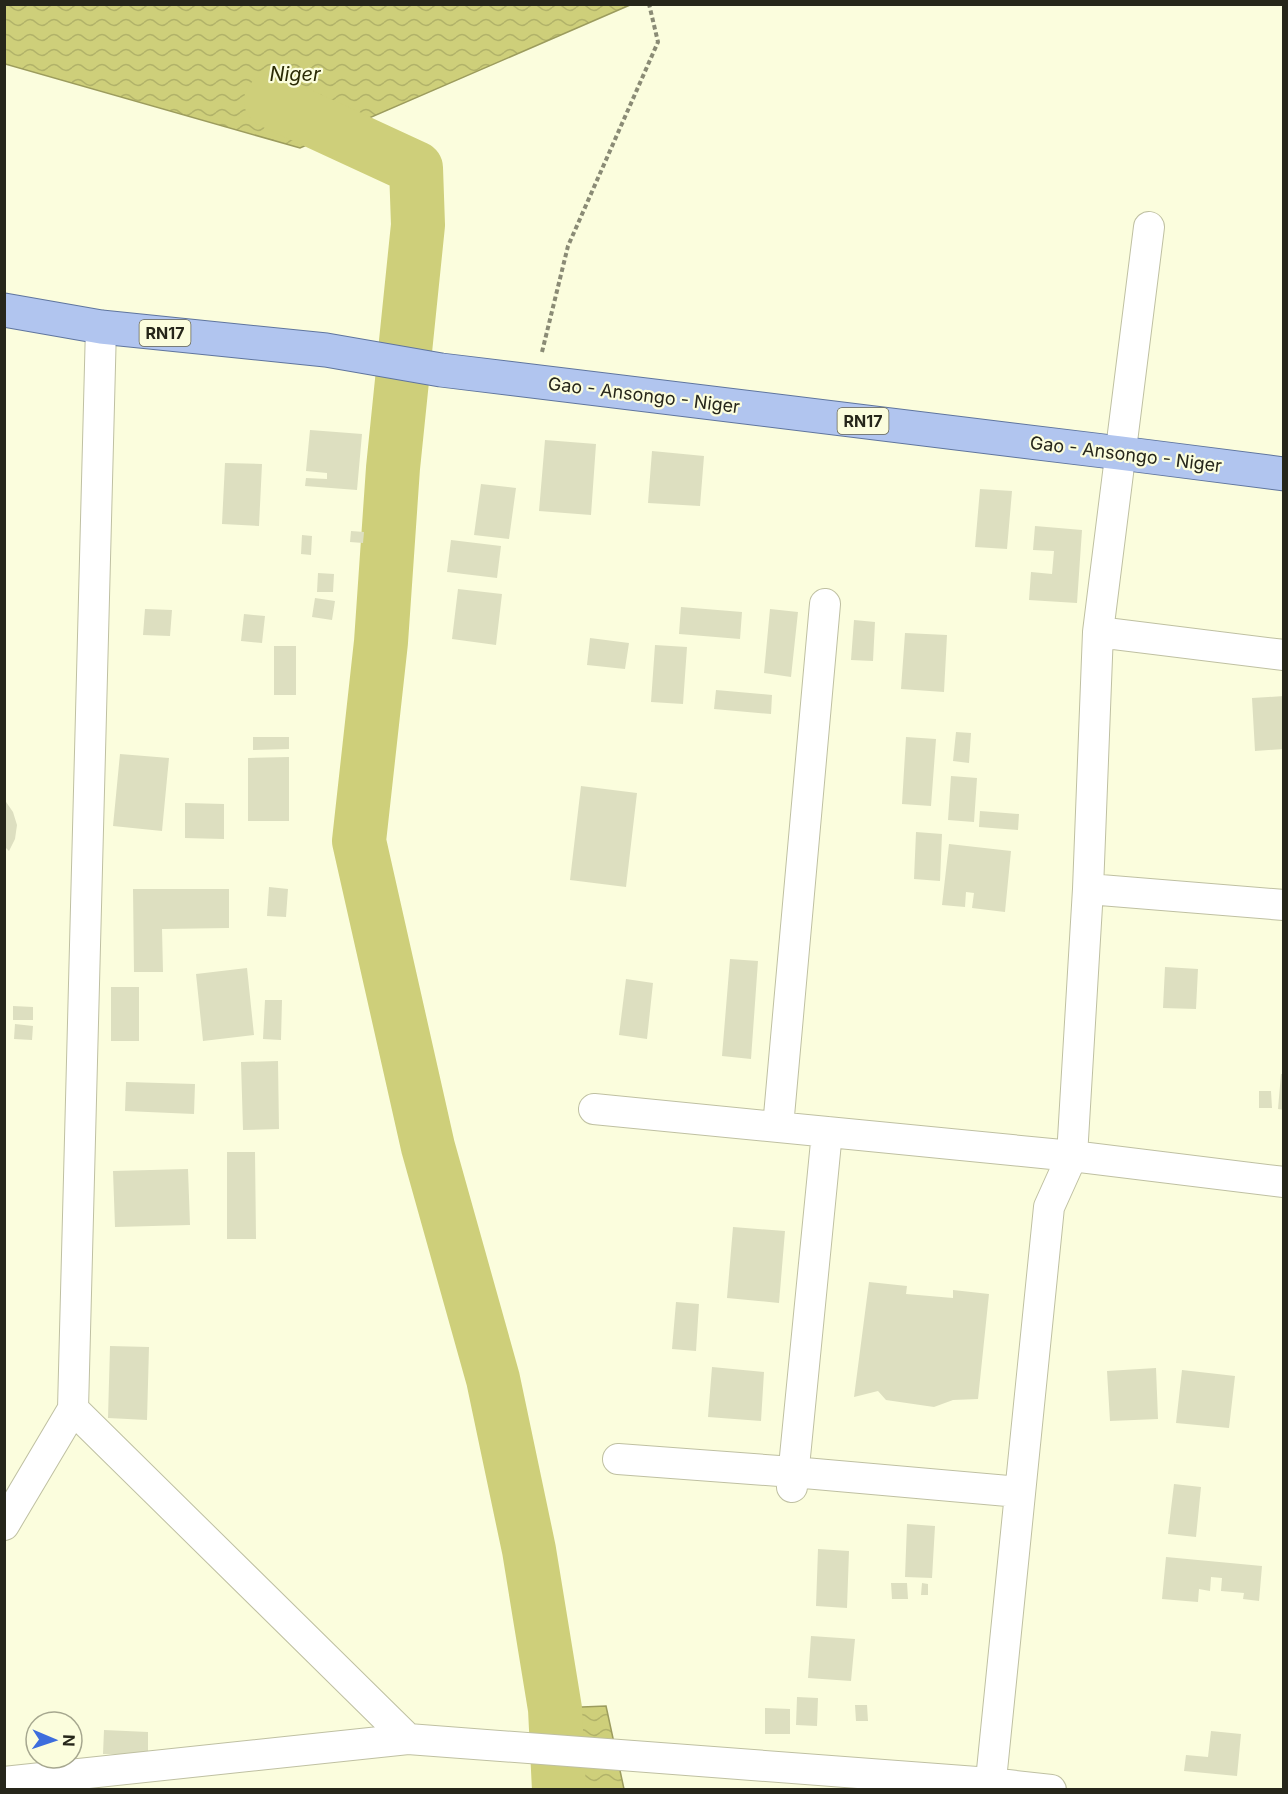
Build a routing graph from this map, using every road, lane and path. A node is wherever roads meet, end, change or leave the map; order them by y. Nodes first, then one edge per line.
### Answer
1 (649, 4) edge
2 (1149, 227) dead end
3 (4, 310) edge
4 (101, 327) junction
5 (535, 381) junction
6 (1120, 453) junction
7 (1284, 474) edge
8 (825, 604) dead end
9 (1098, 632) junction
10 (1284, 655) edge
11 (1088, 889) junction
12 (1284, 905) edge
13 (594, 1109) dead end
14 (778, 1127) junction
15 (827, 1132) junction
16 (1072, 1156) junction
17 (1284, 1182) edge
18 (73, 1409) junction
19 (618, 1458) dead end
20 (793, 1479) junction
21 (1019, 1492) junction
22 (4, 1525) edge
23 (408, 1739) junction
24 (4, 1782) edge
25 (990, 1786) edge
26 (1051, 1790) edge

1 - 5 path
2 - 6 street
3 - 4 main road, Gao - Ansongo - Niger / RN17
4 - 5 main road, Gao - Ansongo - Niger / RN17
4 - 18 street
5 - 6 main road, Gao - Ansongo - Niger / RN17
6 - 7 main road, Gao - Ansongo - Niger / RN17
6 - 9 street
8 - 14 street
9 - 10 street
9 - 11 street
11 - 12 street
11 - 16 street
13 - 14 street
14 - 15 street
15 - 16 street
15 - 20 street
16 - 17 street
16 - 21 street
18 - 22 street
18 - 23 street
19 - 20 street
20 - 21 street
21 - 25 street
23 - 24 street
23 - 25 street
25 - 26 street

